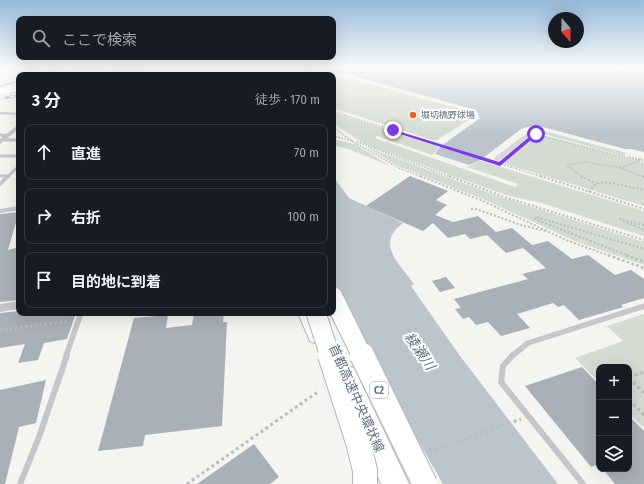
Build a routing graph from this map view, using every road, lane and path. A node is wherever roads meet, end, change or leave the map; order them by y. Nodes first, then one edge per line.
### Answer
1 (3, 90) edge
2 (3, 90) edge
3 (14, 90) edge
4 (10, 92) junction
5 (336, 111) edge
6 (0, 113) edge
7 (16, 114) edge
8 (336, 129) edge
9 (16, 130) edge
10 (336, 137) edge
11 (2, 138) edge
12 (16, 140) edge
13 (352, 141) junction
14 (0, 156) edge
15 (16, 156) edge
16 (639, 160) junction
17 (644, 161) edge
18 (500, 164) junction
19 (620, 168) junction
20 (16, 169) edge
21 (0, 176) edge
22 (9, 176) junction
23 (644, 177) edge
24 (0, 184) edge
25 (596, 184) junction
26 (644, 190) edge
27 (589, 192) junction
28 (16, 208) edge
29 (471, 209) dead end
30 (644, 209) edge
31 (0, 211) edge
32 (644, 225) edge
33 (644, 230) edge
34 (549, 231) junction
35 (644, 240) edge
36 (644, 249) edge
37 (644, 262) edge
38 (644, 268) edge
39 (336, 303) edge
40 (16, 305) edge
41 (644, 306) edge
42 (0, 308) edge
43 (80, 316) edge
44 (306, 316) edge
45 (310, 316) edge
46 (317, 316) edge
47 (320, 316) edge
48 (0, 330) edge
49 (317, 341) junction
50 (644, 372) edge
51 (632, 377) edge
52 (632, 381) edge
53 (319, 391) dead end
54 (644, 393) edge
55 (340, 402) junction
56 (632, 403) edge
57 (644, 415) edge
58 (517, 421) dead end
59 (422, 454) dead end
60 (360, 479) edge
61 (20, 484) edge
62 (187, 484) edge
63 (385, 484) edge
64 (395, 484) edge
65 (425, 484) edge
66 (583, 484) edge

1 - 4 street
2 - 4 street
3 - 4 street
5 - 18 path
6 - 7 lane
8 - 13 path
9 - 11 street
10 - 13 path
11 - 12 lane
13 - 34 path
13 - 35 path
14 - 15 lane
16 - 17 path
16 - 18 path
16 - 19 path
18 - 27 path
19 - 23 path
19 - 25 path
20 - 22 lane
21 - 22 lane
22 - 24 lane
25 - 26 path
25 - 27 path
27 - 30 path
28 - 31 street
29 - 34 path
32 - 33 path
34 - 38 path
36 - 37 path
39 - 65 highway, 首都高速中央環状線 / C2, bridge
40 - 42 street
41 - 66 lane
43 - 48 path
43 - 61 lane
44 - 49 main road
45 - 49 highway
46 - 60 highway, bridge
47 - 64 highway, 首都高速中央環状線 / C2
49 - 55 main road
50 - 51 path
52 - 54 path
53 - 62 path
55 - 60 main road
55 - 63 main road
56 - 57 path
58 - 59 path

